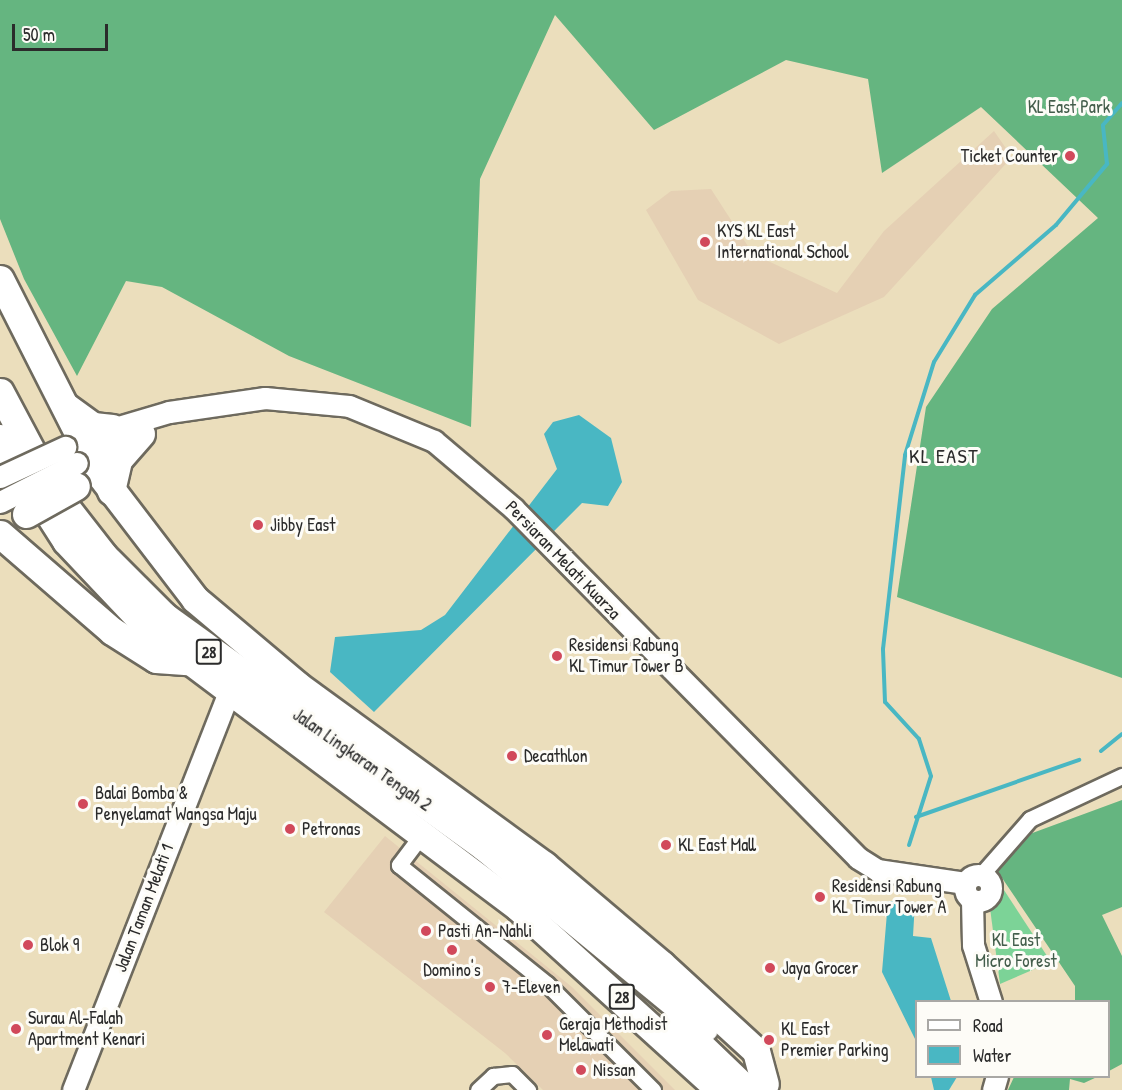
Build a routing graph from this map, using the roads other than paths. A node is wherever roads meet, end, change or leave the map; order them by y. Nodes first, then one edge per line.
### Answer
1 (0, 279) edge
2 (0, 392) edge
3 (55, 393) junction
4 (195, 408) junction
5 (112, 428) junction
6 (141, 434) junction
7 (0, 438) edge
8 (77, 458) junction
9 (0, 477) edge
10 (114, 496) junction
11 (0, 502) edge
12 (7, 541) edge
13 (188, 661) junction
14 (229, 692) junction
15 (1122, 776) edge
16 (423, 833) junction
17 (973, 886) junction
18 (990, 1000) edge
19 (761, 1088) edge
20 (73, 1090) edge
21 (478, 1090) edge
22 (528, 1090) edge
23 (653, 1090) edge
24 (720, 1090) edge

1 - 3 highway
2 - 19 highway, Jalan Lingkaran Tengah 2 / 28
3 - 5 highway
3 - 8 highway
4 - 5 street, Persiaran Melati Kuarza
4 - 6 street, Persiaran Melati Kuarza
4 - 17 street, Persiaran Melati Kuarza
5 - 8 street, Persiaran Melati Kuarza
6 - 8 street, Persiaran Melati Kuarza
6 - 10 highway
7 - 13 highway, Jalan Lingkaran Tengah 2 / 28
8 - 9 street, bridge
8 - 10 highway
8 - 11 street, bridge
8 - 12 highway, bridge
10 - 19 highway
12 - 13 highway
13 - 14 highway, Jalan Lingkaran Tengah 2 / 28
14 - 16 highway, Jalan Lingkaran Tengah 2 / 28
14 - 20 street, Jalan Taman Melati 1
15 - 17 street
16 - 23 street
16 - 24 highway, Jalan Lingkaran Tengah 2 / 28
17 - 18 street
21 - 22 street

